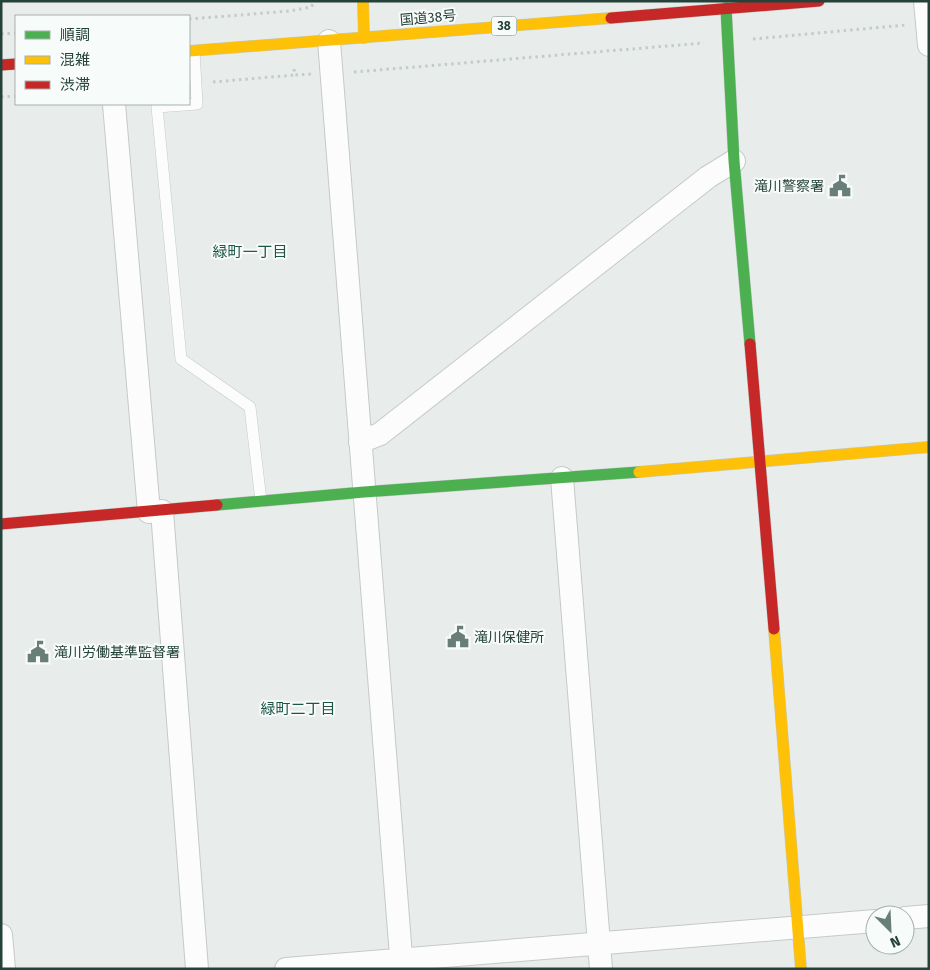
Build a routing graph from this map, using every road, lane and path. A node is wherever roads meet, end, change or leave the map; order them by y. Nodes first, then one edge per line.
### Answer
1 (315, 1) edge
2 (363, 1) edge
3 (819, 1) edge
4 (925, 1) edge
5 (726, 8) junction
6 (290, 11) junction
7 (190, 19) edge
8 (15, 33) edge
9 (1, 34) edge
10 (928, 34) edge
11 (364, 38) junction
12 (329, 41) junction
13 (728, 41) junction
14 (292, 44) junction
15 (192, 50) edge
16 (15, 64) edge
17 (1, 65) edge
18 (332, 73) junction
19 (295, 75) junction
20 (196, 83) junction
21 (1, 96) edge
22 (15, 96) edge
23 (114, 105) edge
24 (184, 105) edge
25 (190, 105) edge
26 (734, 161) junction
27 (360, 442) junction
28 (929, 447) edge
29 (761, 461) junction
30 (562, 478) junction
31 (364, 492) junction
32 (261, 501) junction
33 (156, 511) junction
34 (1, 524) edge
35 (929, 916) edge
36 (915, 917) edge
37 (865, 922) edge
38 (798, 928) junction
39 (1, 935) edge
40 (600, 943) junction
41 (401, 964) edge
42 (4, 969) edge
43 (197, 969) edge
44 (286, 969) edge
45 (602, 969) edge
46 (802, 969) edge

1 - 6 path
2 - 11 main road
3 - 5 main road, 国道38号 / 38
4 - 10 street
5 - 11 main road, 国道38号 / 38
5 - 13 main road
6 - 7 path
6 - 14 path
8 - 9 path
10 - 13 path
11 - 12 main road, 国道38号 / 38
12 - 14 main road, 国道38号 / 38
12 - 18 street
13 - 18 path
13 - 26 main road
14 - 15 main road, 国道38号 / 38
14 - 19 path
15 - 20 lane
16 - 17 main road
18 - 19 path
18 - 27 street
19 - 20 path
20 - 25 lane
21 - 22 path
23 - 33 street
24 - 32 lane
26 - 27 street
26 - 29 main road
27 - 31 street
28 - 29 main road
29 - 30 main road
29 - 38 main road
30 - 31 main road
30 - 40 street
31 - 32 main road
31 - 41 street
32 - 33 main road
33 - 34 main road
33 - 43 street
35 - 36 street
37 - 38 street
38 - 40 street
38 - 46 main road
39 - 42 street
40 - 41 street
40 - 45 street
41 - 44 street

